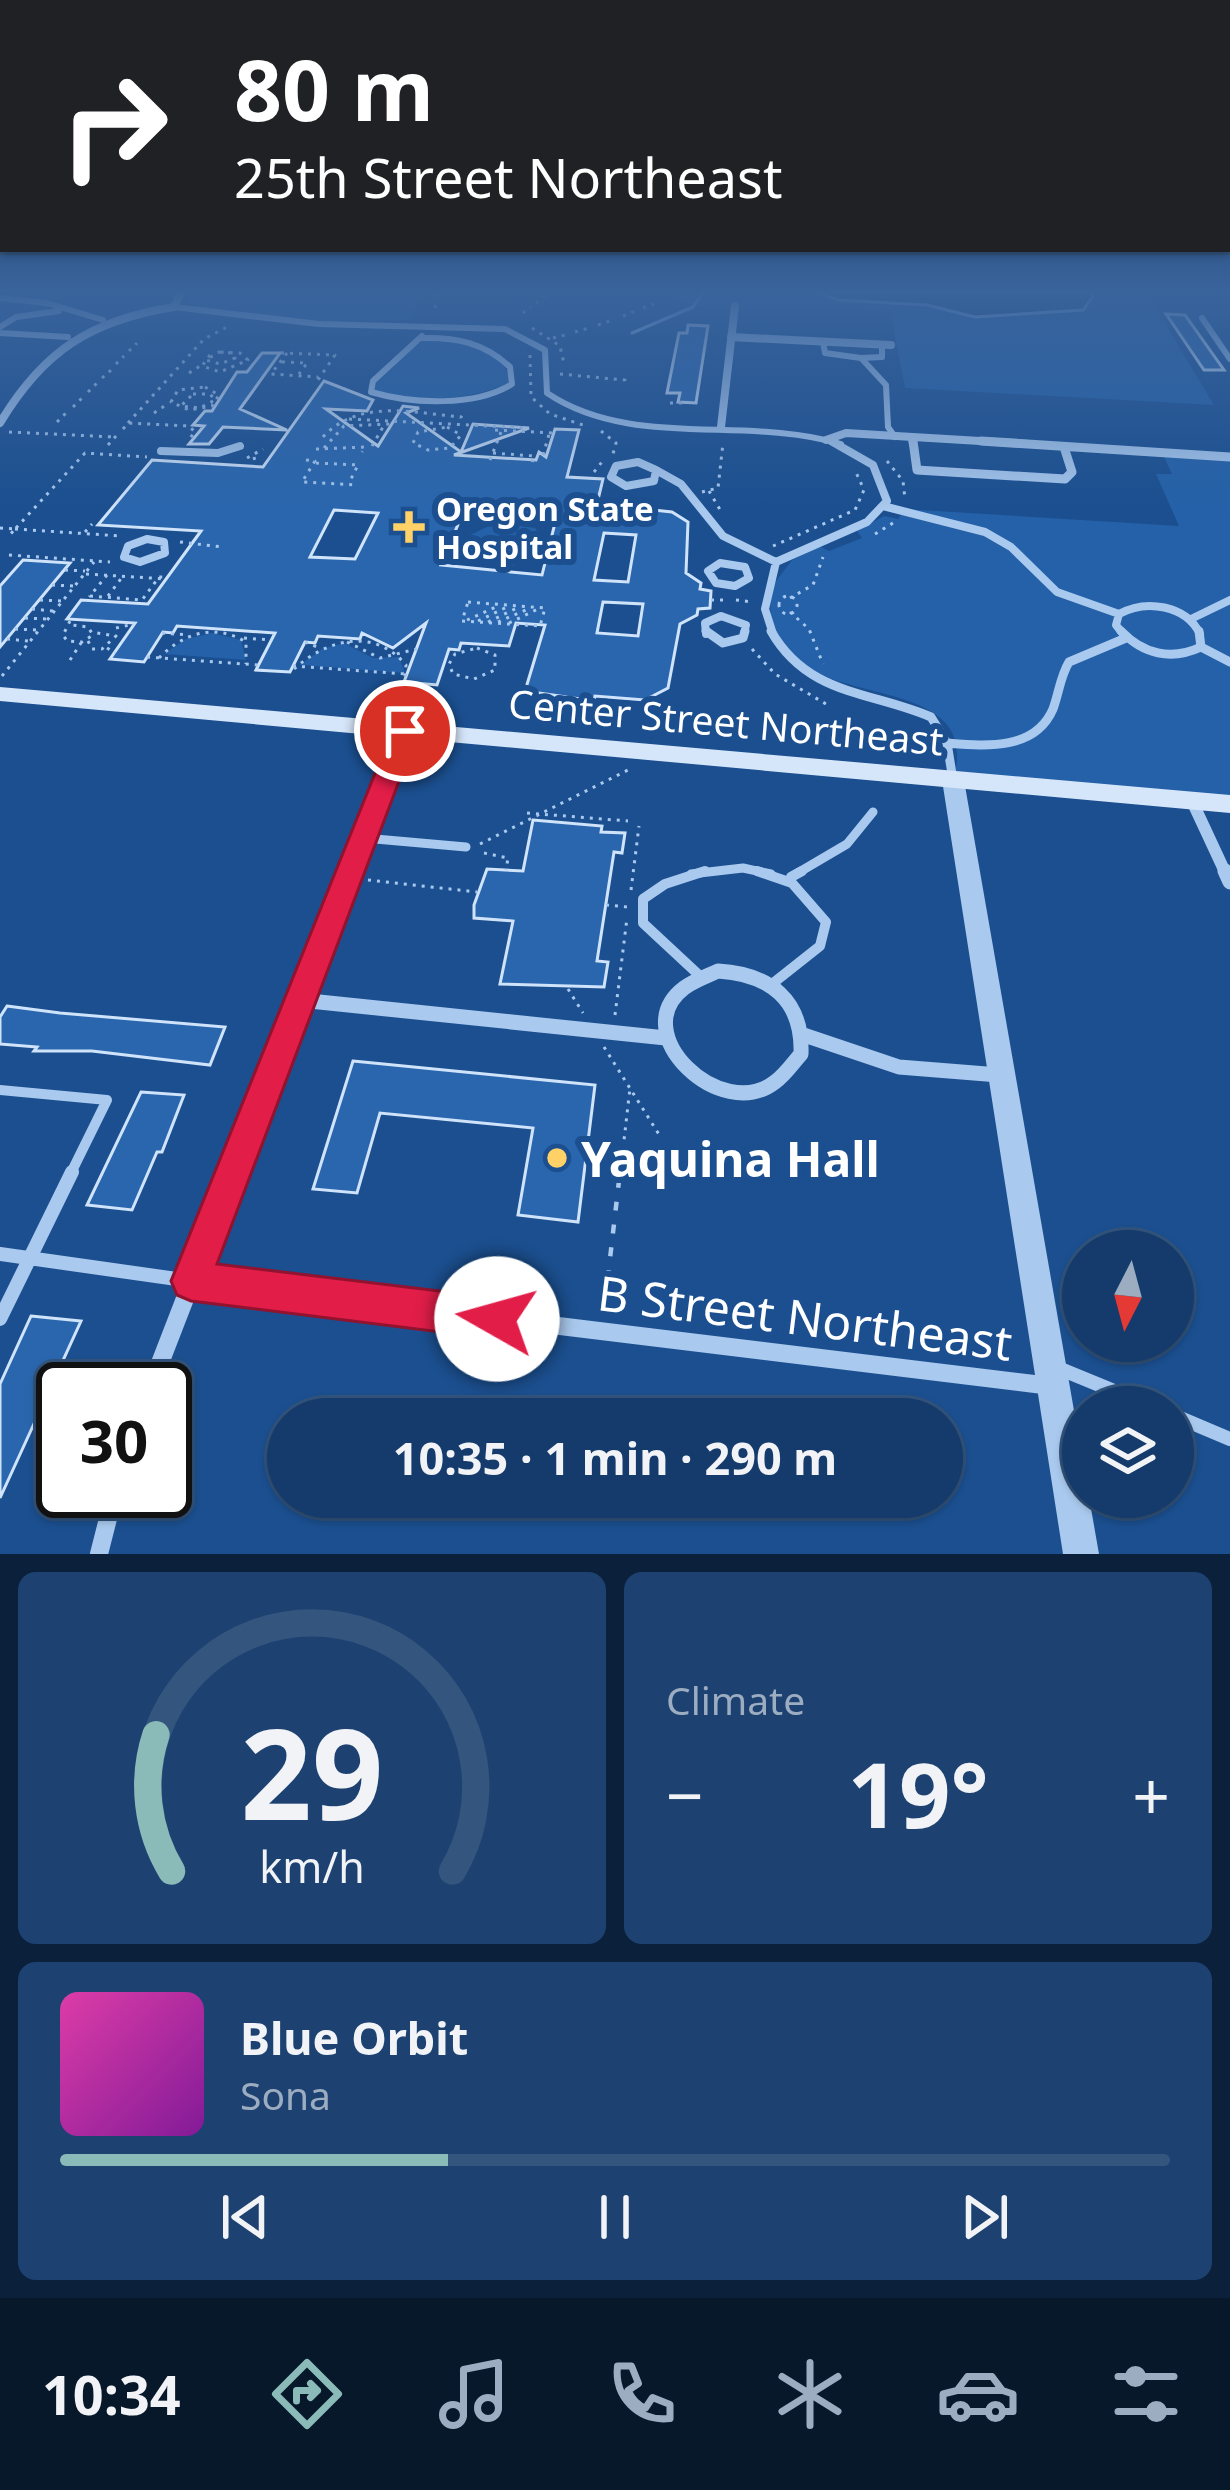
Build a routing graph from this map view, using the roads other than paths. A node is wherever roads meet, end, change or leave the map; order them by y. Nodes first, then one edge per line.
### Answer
1 (44, 365) edge
2 (388, 365) edge
3 (507, 365) edge
4 (546, 365) edge
5 (728, 365) edge
6 (867, 365) edge
7 (383, 397) junction
8 (3, 411) edge
9 (375, 412) road end
10 (0, 423) edge
11 (722, 431) junction
12 (895, 436) junction
13 (912, 438) junction
14 (826, 440) junction
15 (239, 446) dead end
16 (1064, 447) junction
17 (161, 451) dead end
18 (1230, 457) edge
19 (656, 470) junction
20 (884, 506) junction
21 (147, 539) joint
22 (776, 562) junction
23 (720, 586) joint
24 (1230, 600) edge
25 (1119, 614) junction
26 (1191, 619) junction
27 (744, 638) joint
28 (1126, 638) junction
29 (1201, 647) junction
30 (1230, 662) edge
31 (1, 685) edge
32 (405, 731) junction
33 (947, 743) junction
34 (953, 780) junction
35 (1192, 801) junction
36 (1230, 804) edge
37 (873, 812) dead end
38 (364, 838) junction
39 (466, 847) road end
40 (791, 878) junction
41 (1230, 882) edge
42 (700, 976) junction
43 (772, 983) junction
44 (300, 1000) junction
45 (803, 1035) junction
46 (666, 1038) junction
47 (999, 1075) junction
48 (0, 1090) edge
49 (0, 1254) edge
50 (29, 1258) junction
51 (191, 1281) junction
52 (0, 1318) edge
53 (160, 1362) edge
54 (1050, 1375) junction
55 (1085, 1386) edge
56 (1194, 1424) edge
57 (1230, 1439) edge
58 (108, 1518) edge
59 (99, 1554) edge
60 (1082, 1554) edge

1 - 8 street
2 - 7 lane
3 - 7 lane
4 - 11 lane
5 - 11 street
6 - 12 lane
7 - 9 lane
8 - 10 street
11 - 14 lane
12 - 13 street
12 - 14 street
13 - 16 street
13 - 16 street
14 - 20 lane
15 - 17 lane
16 - 18 street
19 - 19 lane
19 - 22 lane
20 - 22 lane
20 - 25 lane
21 - 21 lane
22 - 33 lane
23 - 23 lane
24 - 26 lane
25 - 26 lane
25 - 28 lane
26 - 29 lane
27 - 27 lane
28 - 29 lane
28 - 33 lane
29 - 30 lane
31 - 32 main road, Center Street Northeast
32 - 34 main road, Center Street Northeast
32 - 38 street
33 - 34 lane
34 - 35 main road, Center Street Northeast
34 - 47 street
35 - 36 main road, Center Street Northeast
35 - 41 street
37 - 40 lane
38 - 39 lane
38 - 44 street
40 - 42 lane
40 - 43 lane
42 - 43 street
42 - 46 street
43 - 45 street
44 - 46 street
44 - 51 street
45 - 46 street
45 - 47 street
47 - 54 street
48 - 50 lane
49 - 50 lane
50 - 51 lane
50 - 52 lane
51 - 53 street
51 - 54 street, B Street Northeast
54 - 55 lane
54 - 60 street
56 - 57 lane
58 - 59 street

